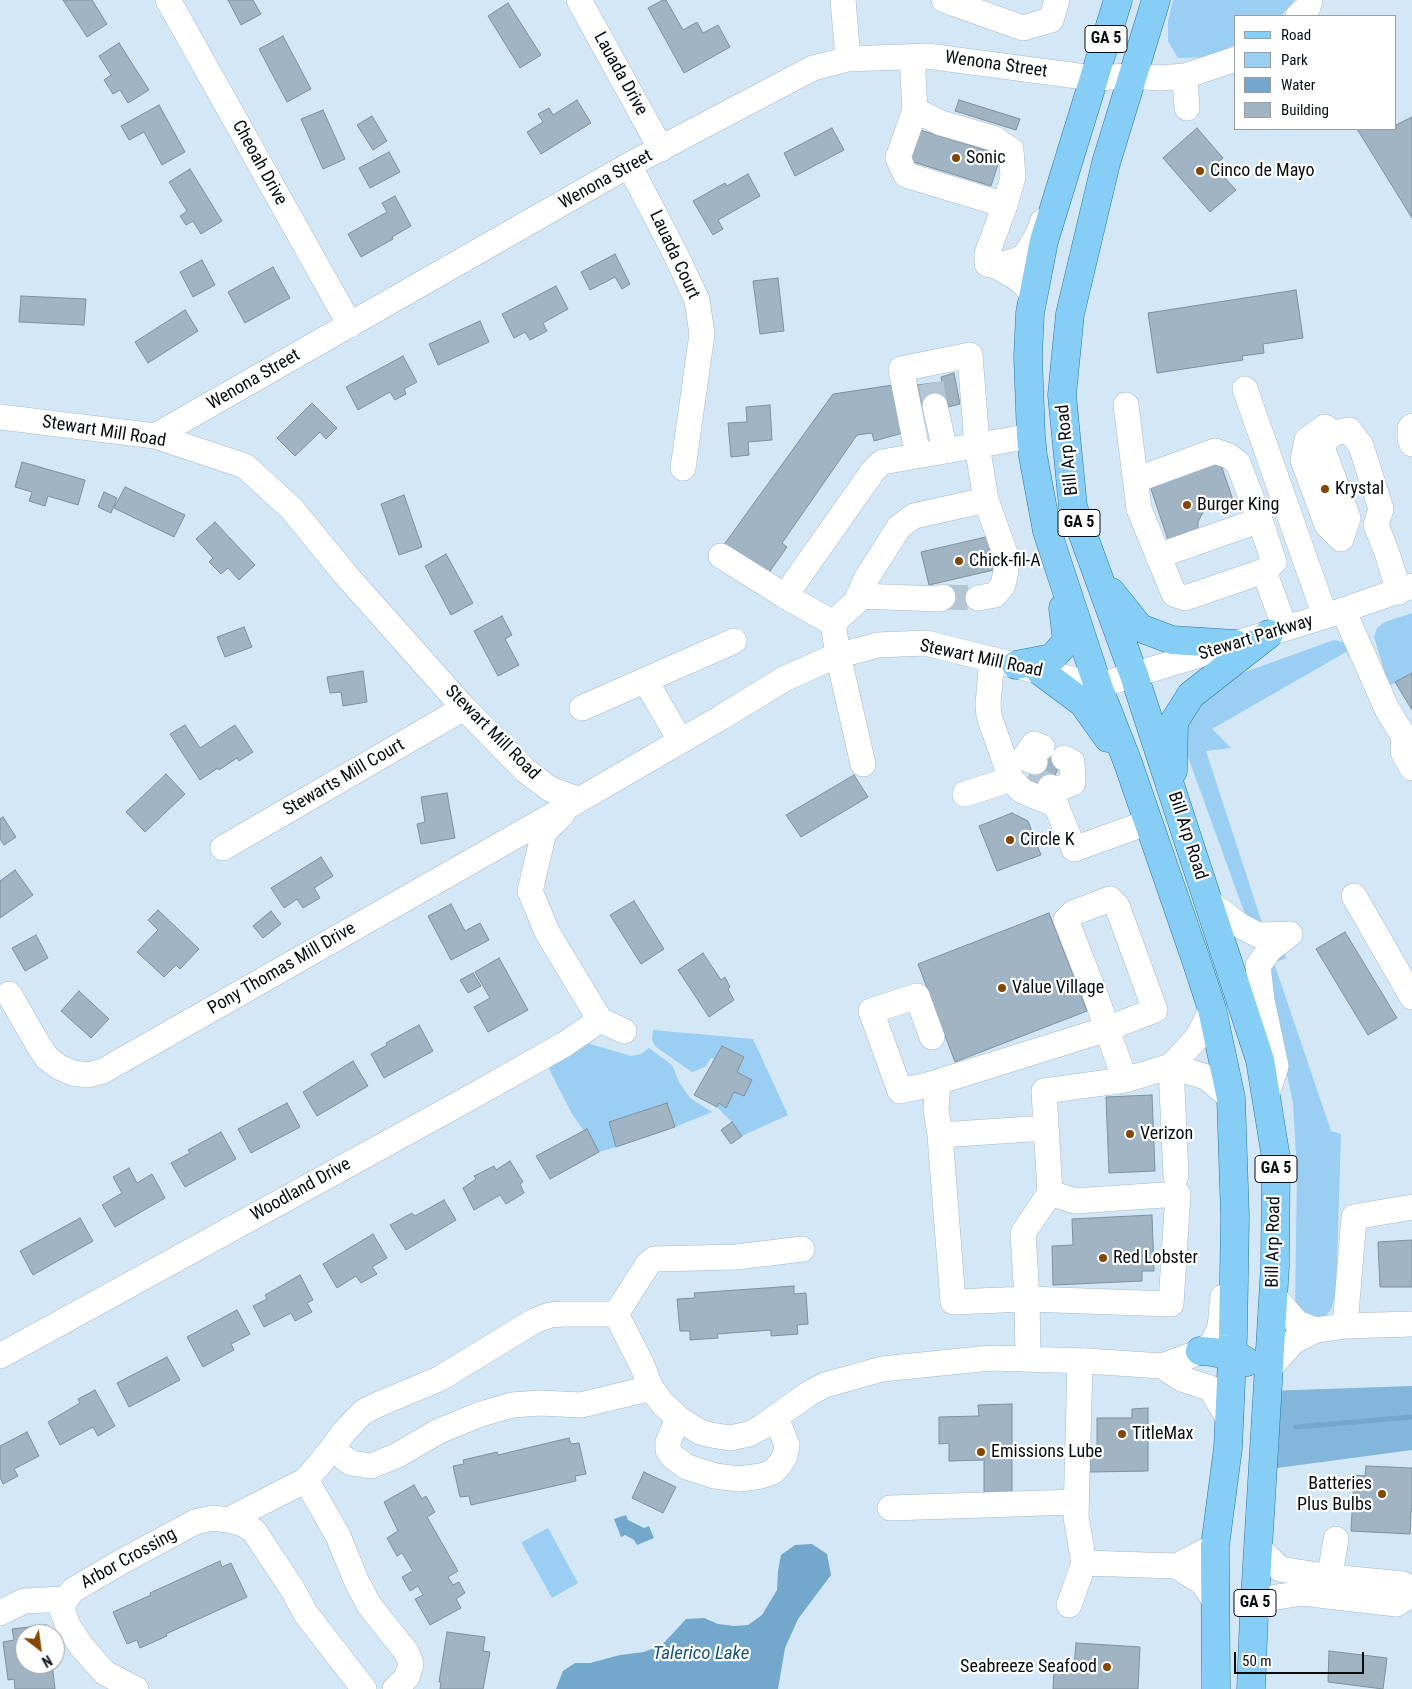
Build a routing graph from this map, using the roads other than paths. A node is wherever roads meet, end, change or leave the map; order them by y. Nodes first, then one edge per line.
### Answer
1 (168, 0) edge
2 (579, 0) edge
3 (843, 0) edge
4 (944, 0) edge
5 (1057, 0) edge
6 (1118, 0) edge
7 (1156, 0) edge
8 (1310, 0) edge
9 (1299, 15) edge
10 (912, 56) junction
11 (848, 59) junction
12 (1234, 60) edge
13 (1132, 76) junction
14 (1185, 76) junction
15 (1094, 78) junction
16 (1187, 108) dead end
17 (915, 110) junction
18 (661, 148) junction
19 (629, 165) junction
20 (1066, 166) junction
21 (1005, 205) junction
22 (996, 266) junction
23 (1033, 298) junction
24 (350, 325) junction
25 (931, 384) junction
26 (1245, 389) dead end
27 (1126, 405) dead end
28 (3, 424) edge
29 (1412, 426) edge
30 (155, 436) junction
31 (1031, 436) junction
32 (1412, 444) edge
33 (977, 445) junction
34 (945, 450) junction
35 (918, 455) junction
36 (683, 468) dead end
37 (1136, 480) junction
38 (986, 500) junction
39 (1260, 520) junction
40 (1376, 526) junction
41 (1047, 531) junction
42 (1341, 539) junction
43 (1302, 551) junction
44 (721, 556) dead end
45 (1158, 556) junction
46 (1264, 571) junction
47 (1098, 578) junction
48 (1406, 589) edge
49 (785, 596) junction
50 (871, 597) junction
51 (943, 597) tunnel mouth
52 (978, 598) tunnel mouth
53 (1334, 613) junction
54 (832, 623) junction
55 (1277, 631) junction
56 (734, 641) dead end
57 (1235, 644) junction
58 (838, 655) junction
59 (1016, 665) junction
60 (1134, 675) junction
61 (645, 680) junction
62 (1098, 686) junction
63 (464, 708) junction
64 (582, 708) dead end
65 (680, 740) junction
66 (1128, 763) junction
67 (863, 764) dead end
68 (1412, 768) edge
69 (1040, 771) junction
70 (965, 794) dead end
71 (1173, 795) junction
72 (579, 800) junction
73 (1149, 822) junction
74 (223, 848) dead end
75 (1354, 896) dead end
76 (1208, 902) junction
77 (9, 994) dead end
78 (1412, 997) edge
79 (1212, 1009) junction
80 (600, 1020) junction
81 (1107, 1029) junction
82 (624, 1031) dead end
83 (932, 1037) dead end
84 (1171, 1066) junction
85 (1125, 1080) junction
86 (938, 1082) junction
87 (1231, 1098) junction
88 (1266, 1098) junction
89 (1046, 1128) junction
90 (940, 1135) junction
91 (1176, 1176) dead end
92 (1050, 1193) junction
93 (1412, 1207) edge
94 (1235, 1216) junction
95 (802, 1249) dead end
96 (1273, 1295) junction
97 (1027, 1299) junction
98 (616, 1314) junction
99 (1412, 1324) edge
100 (1345, 1326) junction
101 (1316, 1330) junction
102 (1200, 1351) junction
103 (0, 1356) edge
104 (1232, 1356) junction
105 (1028, 1359) junction
106 (1080, 1360) junction
107 (1162, 1366) junction
108 (1268, 1370) junction
109 (651, 1388) junction
110 (678, 1418) junction
111 (776, 1418) junction
112 (1230, 1419) junction
113 (1264, 1445) junction
114 (332, 1449) junction
115 (306, 1480) junction
116 (1076, 1502) junction
117 (890, 1508) dead end
118 (228, 1520) junction
119 (1336, 1539) dead end
120 (1215, 1546) junction
121 (1258, 1546) junction
122 (1084, 1563) junction
123 (1176, 1566) junction
124 (1328, 1587) junction
125 (1410, 1597) edge
126 (66, 1599) junction
127 (1216, 1603) junction
128 (1068, 1605) dead end
129 (0, 1613) edge
130 (1254, 1615) junction
131 (136, 1689) edge
132 (364, 1689) edge
133 (395, 1689) edge
134 (1216, 1689) edge
135 (1251, 1689) edge

1 - 24 street, Cheoah Drive
2 - 18 street, Lauada Drive
3 - 11 street
4 - 5 street
6 - 15 main road, Bill Arp Road / GA 5
7 - 13 main road, Bill Arp Road / GA 5
8 - 9 street
10 - 11 street, Wenona Street
10 - 15 street, Wenona Street
10 - 17 street
11 - 18 street, Wenona Street
12 - 14 street, Wenona Street
13 - 14 street, Wenona Street
13 - 15 street, Wenona Street
13 - 47 main road, Bill Arp Road / GA 5
14 - 16 street
15 - 20 main road, Bill Arp Road / GA 5
17 - 21 street
17 - 21 street
18 - 19 street, Wenona Street
19 - 24 street, Wenona Street
19 - 36 street, Lauada Court
20 - 22 street
20 - 23 main road, Bill Arp Road / GA 5
21 - 22 street
22 - 23 street
23 - 31 main road, Bill Arp Road / GA 5
24 - 30 street, Wenona Street
25 - 33 street
25 - 34 street
25 - 35 street
26 - 43 street
27 - 37 street
28 - 30 street, Stewart Mill Road
29 - 32 street
30 - 63 street, Stewart Mill Road
31 - 33 street
31 - 41 main road, Bill Arp Road / GA 5
33 - 34 street
33 - 38 street
34 - 35 street
35 - 49 street
37 - 39 street
37 - 45 street
38 - 50 street
38 - 52 street
39 - 45 street
39 - 46 street
40 - 42 street
40 - 42 street
40 - 48 street
41 - 59 main road
41 - 62 main road, Bill Arp Road / GA 5
42 - 43 street
43 - 53 street
44 - 49 street
45 - 46 street
46 - 55 street
47 - 57 main road
47 - 60 main road, Bill Arp Road / GA 5
48 - 53 street, Stewart Parkway
49 - 54 street
50 - 51 street
50 - 54 street
53 - 55 street, Stewart Parkway
53 - 68 street
54 - 58 street
55 - 57 street, Stewart Parkway
55 - 71 main road
56 - 61 street
57 - 60 street, Stewart Parkway
58 - 59 street, Stewart Mill Road
58 - 65 street, Stewart Mill Road
58 - 67 street
59 - 62 street, Stewart Mill Road
59 - 66 main road
59 - 69 street
60 - 62 street, Stewart Parkway
60 - 71 main road, Bill Arp Road / GA 5
61 - 64 street
61 - 65 street
62 - 66 main road, Bill Arp Road / GA 5
63 - 72 street, Stewart Mill Road
63 - 74 street, Stewarts Mill Court
65 - 72 street, Stewart Mill Road
66 - 73 main road, Bill Arp Road / GA 5
69 - 70 street
69 - 73 street
71 - 76 main road, Bill Arp Road / GA 5
72 - 77 street, Pony Thomas Mill Drive
72 - 80 street
73 - 79 main road, Bill Arp Road / GA 5
75 - 78 street
76 - 88 main road, Bill Arp Road / GA 5
76 - 88 street
79 - 84 street
79 - 87 main road, Bill Arp Road / GA 5
80 - 82 street
80 - 103 street, Woodland Drive
81 - 81 street
81 - 85 street
81 - 86 street
83 - 86 street
84 - 85 street
84 - 87 street
84 - 91 street
85 - 89 street
86 - 90 street
87 - 94 main road, Bill Arp Road / GA 5
88 - 96 main road, Bill Arp Road / GA 5
89 - 90 street
89 - 92 street
90 - 97 street
92 - 97 street
92 - 97 street
93 - 100 street
94 - 102 street
94 - 104 main road, Bill Arp Road / GA 5
95 - 98 street
96 - 101 street
96 - 108 main road, Bill Arp Road / GA 5
97 - 105 street
98 - 109 street
98 - 114 street
99 - 100 street
100 - 101 street
101 - 108 street
102 - 104 main road
102 - 107 street
104 - 112 main road, Bill Arp Road / GA 5
104 - 113 main road
105 - 106 street
105 - 111 street
106 - 107 street
106 - 116 street
107 - 112 street
108 - 113 main road, Bill Arp Road / GA 5
109 - 110 street
109 - 114 street
110 - 111 street
110 - 111 street
112 - 120 main road, Bill Arp Road / GA 5
113 - 121 main road, Bill Arp Road / GA 5
114 - 115 street
115 - 118 street
115 - 133 street
116 - 117 street
116 - 122 street
118 - 126 street, Arbor Crossing
118 - 132 street
119 - 124 street
120 - 123 street
120 - 127 main road, Bill Arp Road / GA 5
121 - 124 street
121 - 130 main road, Bill Arp Road / GA 5
122 - 123 street
122 - 128 street
123 - 127 street
124 - 125 street
124 - 130 street
126 - 129 street
126 - 131 street, Arbor Crossing
127 - 134 main road, Bill Arp Road / GA 5
130 - 135 main road, Bill Arp Road / GA 5

